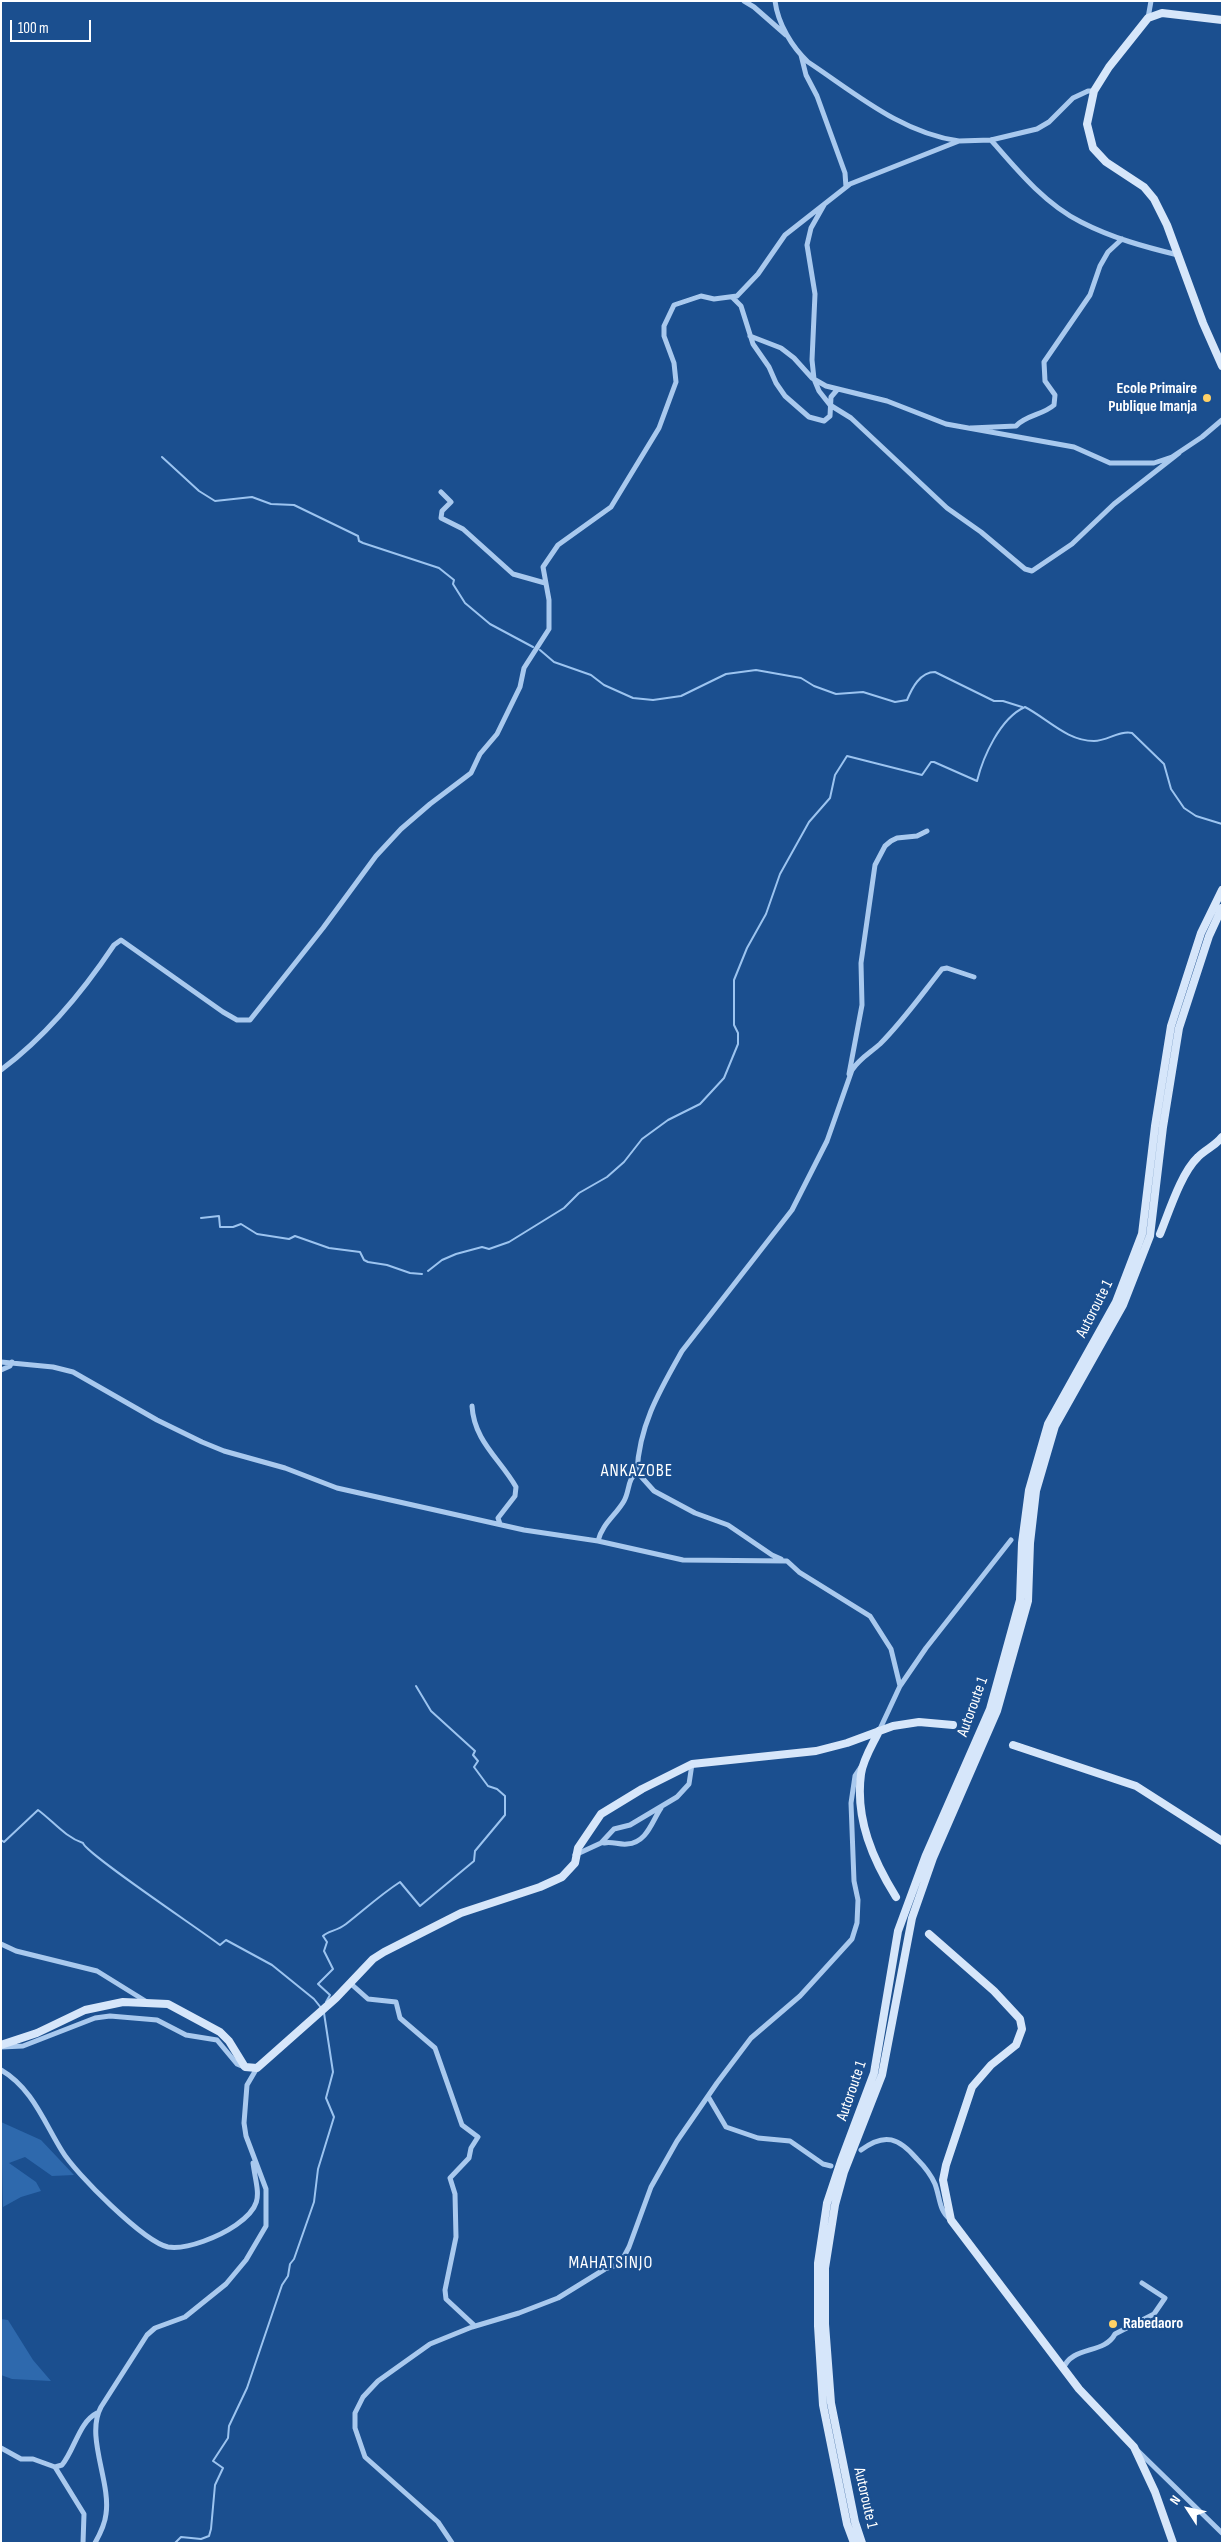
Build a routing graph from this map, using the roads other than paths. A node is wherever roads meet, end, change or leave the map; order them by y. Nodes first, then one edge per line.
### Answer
1 (744, 1) edge
2 (775, 1) edge
3 (1151, 1) edge
4 (1148, 18) junction
5 (1222, 20) edge
6 (790, 38) junction
7 (800, 55) junction
8 (1094, 91) junction
9 (991, 140) junction
10 (959, 141) junction
11 (846, 187) junction
12 (824, 205) junction
13 (1122, 239) junction
14 (1178, 255) junction
15 (732, 297) junction
16 (750, 336) junction
17 (1222, 366) edge
18 (814, 379) junction
19 (837, 390) junction
20 (830, 405) junction
21 (1222, 420) edge
22 (968, 428) junction
23 (1179, 453) junction
24 (441, 492) dead end
25 (545, 584) junction
26 (927, 831) dead end
27 (1222, 890) edge
28 (1222, 908) edge
29 (974, 977) dead end
30 (1, 1070) edge
31 (850, 1076) junction
32 (1222, 1137) edge
33 (1160, 1234) dead end
34 (1, 1362) edge
35 (12, 1362) junction
36 (1, 1370) edge
37 (472, 1406) dead end
38 (637, 1472) junction
39 (500, 1524) junction
40 (1011, 1540) dead end
41 (598, 1542) junction
42 (786, 1561) junction
43 (900, 1686) junction
44 (953, 1725) dead end
45 (879, 1731) junction
46 (1013, 1744) dead end
47 (867, 1756) junction
48 (692, 1764) junction
49 (662, 1806) junction
50 (1222, 1841) edge
51 (601, 1843) junction
52 (575, 1855) junction
53 (896, 1897) dead end
54 (929, 1934) dead end
55 (1, 1944) edge
56 (350, 1983) junction
57 (150, 2004) junction
58 (1, 2046) edge
59 (245, 2067) junction
60 (257, 2068) junction
61 (1, 2070) edge
62 (709, 2098) junction
63 (861, 2150) dead end
64 (252, 2155) junction
65 (831, 2166) dead end
66 (951, 2220) junction
67 (1142, 2283) dead end
68 (475, 2326) junction
69 (1063, 2368) junction
70 (97, 2413) junction
71 (1134, 2447) junction
72 (1, 2448) edge
73 (55, 2467) junction
74 (1222, 2533) edge
75 (83, 2543) edge
76 (95, 2543) edge
77 (452, 2543) edge
78 (854, 2543) edge
79 (862, 2543) edge
80 (1173, 2543) edge

1 - 6 street
2 - 6 street
3 - 4 street
4 - 5 main road
4 - 8 main road
6 - 7 street
7 - 10 street
7 - 11 street
8 - 9 street
8 - 14 main road
9 - 10 street
9 - 13 street
10 - 11 street
11 - 12 street
12 - 15 street
12 - 18 street
13 - 14 street
13 - 22 street
14 - 17 main road
15 - 16 street
15 - 25 street
16 - 18 street
16 - 20 street
18 - 19 street
18 - 20 street
19 - 20 street
19 - 22 street
20 - 23 street
21 - 23 street
22 - 23 street
24 - 25 street
25 - 30 street
26 - 31 street
27 - 78 main road, Autoroute 1
28 - 79 main road, Autoroute 1
29 - 31 street
31 - 38 street
32 - 33 main road
34 - 35 street
35 - 36 street
35 - 39 street
37 - 39 street
38 - 41 street
38 - 42 street
39 - 41 street
40 - 43 street
41 - 42 street
42 - 43 street
43 - 45 street
44 - 45 main road
45 - 47 main road
45 - 48 main road
46 - 50 main road
47 - 53 main road
47 - 62 street
48 - 49 street
48 - 52 main road
49 - 51 street
49 - 51 street
51 - 52 street
52 - 56 main road
54 - 66 main road
55 - 57 street
56 - 60 main road
56 - 68 street
57 - 58 main road
57 - 59 main road
58 - 59 street
59 - 60 main road
60 - 64 street
61 - 64 street
62 - 65 street
62 - 68 street
63 - 66 street
64 - 70 street
66 - 69 main road
67 - 69 street
68 - 77 street
69 - 71 main road
70 - 73 street
70 - 76 street
71 - 74 street
71 - 80 main road
72 - 73 street
73 - 75 street

